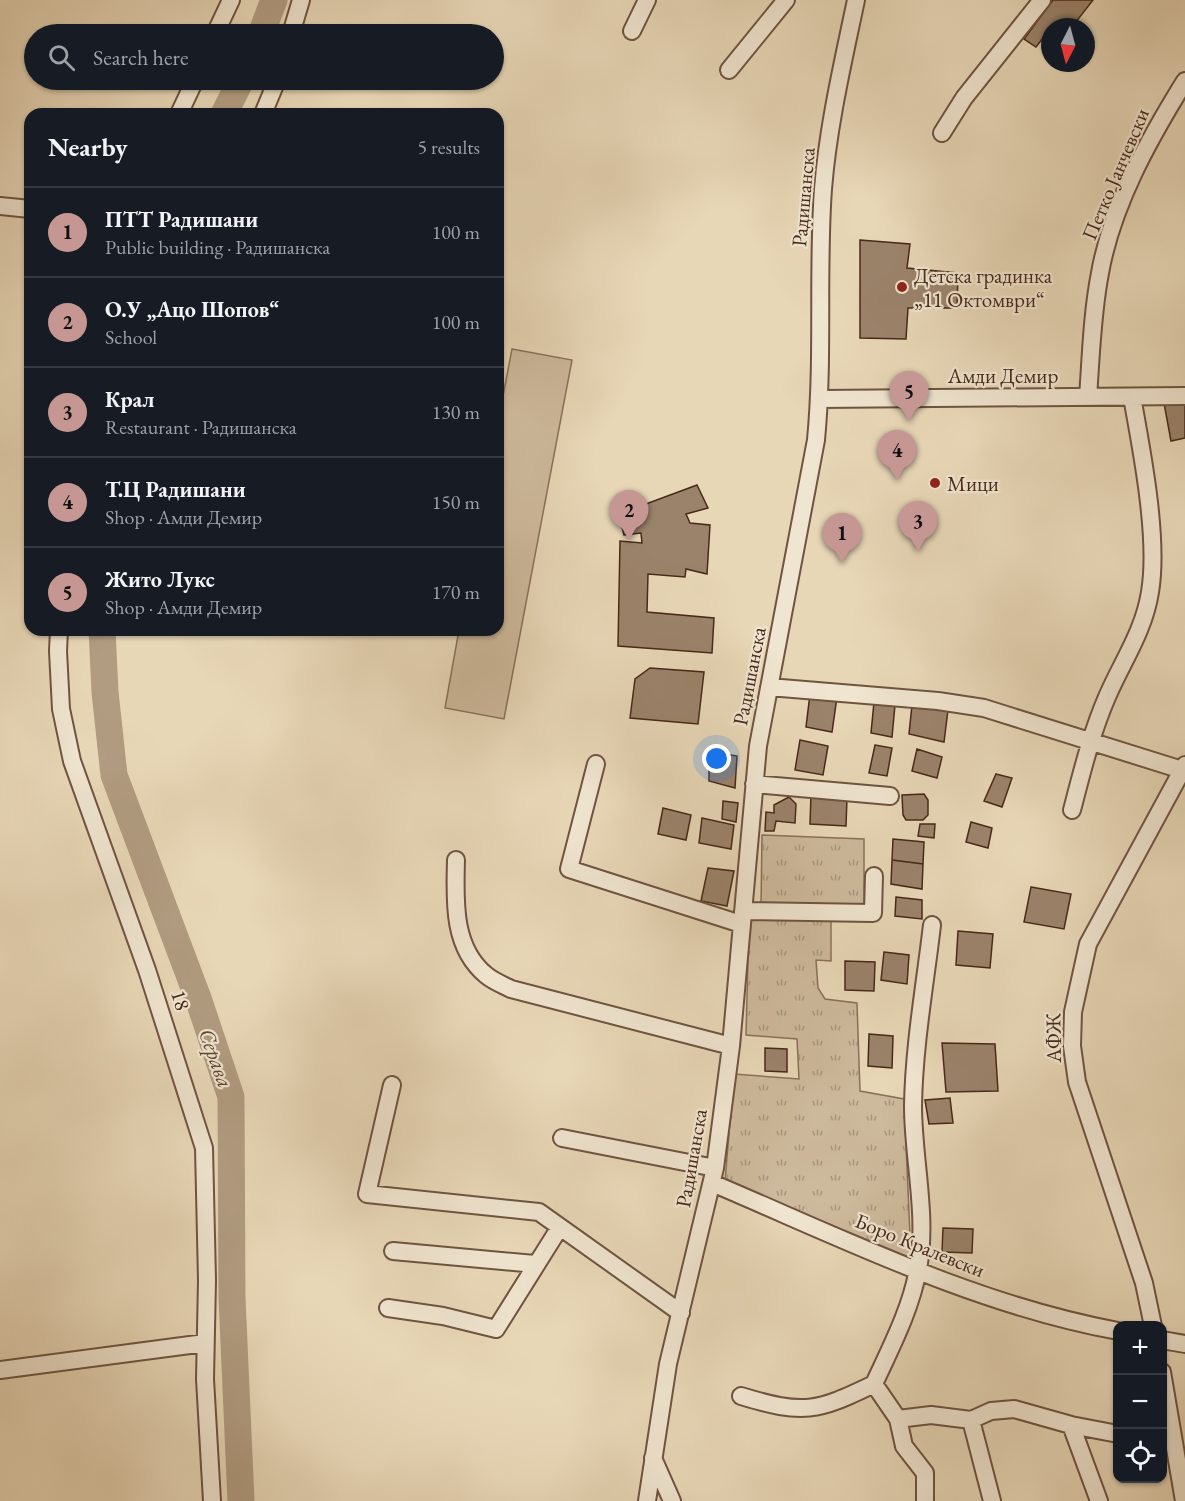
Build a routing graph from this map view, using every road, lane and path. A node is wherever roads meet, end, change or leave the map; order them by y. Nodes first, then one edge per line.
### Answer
1 (231, 0) edge
2 (301, 0) edge
3 (647, 0) edge
4 (786, 0) edge
5 (856, 0) edge
6 (1042, 0) edge
7 (220, 24) edge
8 (294, 24) edge
9 (632, 31) dead end
10 (729, 70) dead end
11 (1185, 81) edge
12 (190, 90) edge
13 (273, 90) edge
14 (182, 108) edge
15 (265, 108) edge
16 (942, 134) dead end
17 (0, 206) edge
18 (24, 208) edge
19 (1185, 396) edge
20 (1088, 397) junction
21 (1132, 397) junction
22 (820, 399) junction
23 (59, 636) edge
24 (769, 687) junction
25 (1090, 740) junction
26 (596, 764) dead end
27 (1184, 767) edge
28 (754, 784) junction
29 (890, 796) dead end
30 (1072, 810) dead end
31 (456, 860) dead end
32 (874, 876) dead end
33 (742, 917) junction
34 (932, 925) dead end
35 (731, 1046) junction
36 (392, 1085) dead end
37 (562, 1138) dead end
38 (713, 1176) junction
39 (560, 1227) junction
40 (393, 1251) dead end
41 (535, 1264) junction
42 (918, 1270) junction
43 (388, 1308) dead end
44 (681, 1313) junction
45 (1152, 1321) edge
46 (1113, 1330) edge
47 (1167, 1341) edge
48 (205, 1343) junction
49 (1185, 1344) edge
50 (0, 1370) edge
51 (1162, 1375) edge
52 (874, 1384) junction
53 (741, 1396) dead end
54 (898, 1419) junction
55 (971, 1420) junction
56 (1071, 1425) junction
57 (1113, 1433) edge
58 (1169, 1444) edge
59 (652, 1458) junction
60 (212, 1501) edge
61 (647, 1501) edge
62 (672, 1501) edge
63 (926, 1501) edge
64 (992, 1501) edge
65 (1099, 1501) edge
66 (1184, 1501) edge

1 - 7 street
2 - 8 street
3 - 9 street
4 - 10 street
5 - 22 street, Радишанска
6 - 16 street
11 - 20 street, Петко Јанчевски
12 - 14 street
13 - 15 street
17 - 18 street
19 - 21 street, Амди Демир
20 - 21 street, Амди Демир
20 - 22 street, Амди Демир
21 - 25 street
22 - 24 street, Радишанска
23 - 48 street, 18
24 - 25 street
24 - 28 street, Радишанска
25 - 27 street
25 - 30 street
26 - 33 street
27 - 45 street, АФЖ
28 - 29 street
28 - 33 street, Радишанска
31 - 35 street
32 - 33 street
33 - 35 street, Радишанска
34 - 42 street
35 - 38 street, Радишанска
36 - 39 street
37 - 38 street, Боро Кралевски
38 - 42 street, Боро Кралевски
38 - 44 street, Радишанска
39 - 41 street
39 - 44 street
40 - 41 street
41 - 43 street
42 - 46 street, Боро Кралевски
42 - 52 street
44 - 59 street, Радишанска
47 - 49 street
48 - 50 street
48 - 60 street, 18
51 - 58 street
52 - 53 street
52 - 54 street
54 - 55 street
54 - 63 street
55 - 56 street
55 - 64 street
56 - 57 street
56 - 65 street
58 - 66 street
59 - 61 street, Радишанска
59 - 62 street

